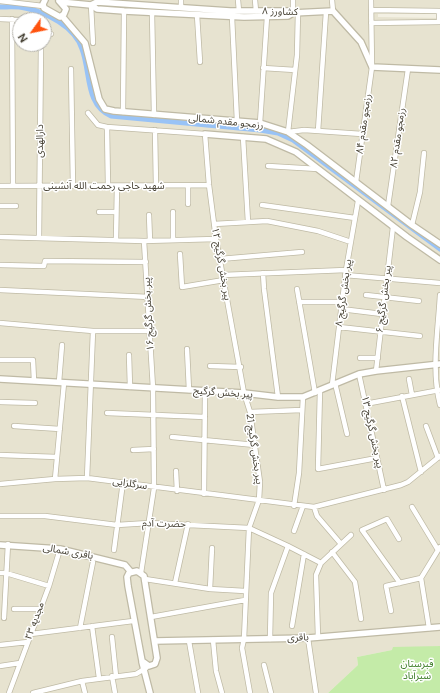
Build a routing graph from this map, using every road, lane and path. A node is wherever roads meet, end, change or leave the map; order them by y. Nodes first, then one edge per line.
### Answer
1 (181, 0) edge
2 (238, 0) edge
3 (255, 0) edge
4 (293, 0) edge
5 (332, 0) edge
6 (370, 0) edge
7 (0, 1) edge
8 (58, 1) edge
9 (44, 3) edge
10 (91, 5) junction
11 (181, 7) junction
12 (371, 10) junction
13 (124, 11) junction
14 (239, 11) junction
15 (256, 11) junction
16 (333, 11) junction
17 (440, 11) edge
18 (326, 12) junction
19 (152, 13) junction
20 (296, 13) junction
21 (267, 14) junction
22 (197, 15) junction
23 (62, 16) junction
24 (232, 17) junction
25 (0, 19) edge
26 (12, 19) edge
27 (440, 22) edge
28 (371, 23) junction
29 (93, 43) dead end
30 (12, 52) edge
31 (41, 52) edge
32 (200, 62) dead end
33 (372, 67) junction
34 (263, 68) junction
35 (71, 69) dead end
36 (408, 69) junction
37 (295, 70) junction
38 (440, 70) edge
39 (123, 112) junction
40 (88, 113) dead end
41 (154, 115) junction
42 (237, 121) junction
43 (260, 123) junction
44 (107, 127) junction
45 (155, 130) junction
46 (318, 131) junction
47 (288, 132) junction
48 (206, 134) junction
49 (362, 134) junction
50 (243, 137) junction
51 (424, 153) dead end
52 (268, 166) dead end
53 (318, 169) junction
54 (356, 182) junction
55 (208, 184) junction
56 (0, 186) edge
57 (13, 186) junction
58 (40, 186) junction
59 (73, 186) junction
60 (108, 186) junction
61 (117, 186) junction
62 (156, 186) junction
63 (188, 186) junction
64 (358, 201) junction
65 (188, 204) dead end
66 (262, 205) dead end
67 (0, 206) edge
68 (16, 206) dead end
69 (388, 206) junction
70 (100, 212) dead end
71 (116, 212) junction
72 (173, 212) dead end
73 (149, 215) dead end
74 (355, 218) junction
75 (248, 222) junction
76 (214, 224) junction
77 (412, 225) junction
78 (393, 227) junction
79 (0, 237) edge
80 (39, 238) junction
81 (216, 239) junction
82 (116, 240) junction
83 (173, 240) junction
84 (144, 241) junction
85 (150, 241) junction
86 (351, 242) junction
87 (440, 244) edge
88 (302, 252) dead end
89 (180, 254) dead end
90 (220, 259) junction
91 (440, 260) edge
92 (146, 262) junction
93 (0, 265) edge
94 (263, 273) junction
95 (346, 273) junction
96 (224, 277) junction
97 (386, 279) junction
98 (440, 282) edge
99 (297, 288) dead end
100 (0, 290) edge
101 (366, 295) dead end
102 (384, 296) junction
103 (440, 296) edge
104 (148, 297) junction
105 (419, 301) dead end
106 (299, 302) junction
107 (342, 302) junction
108 (341, 309) junction
109 (382, 314) junction
110 (0, 323) edge
111 (339, 327) junction
112 (93, 331) junction
113 (149, 331) junction
114 (381, 331) junction
115 (420, 336) dead end
116 (62, 345) dead end
117 (187, 349) dead end
118 (129, 355) dead end
119 (360, 358) dead end
120 (378, 358) junction
121 (0, 360) edge
122 (438, 364) edge
123 (210, 366) dead end
124 (241, 367) junction
125 (376, 371) junction
126 (359, 374) junction
127 (0, 379) edge
128 (410, 379) dead end
129 (34, 381) junction
130 (62, 383) junction
131 (90, 384) junction
132 (333, 384) junction
133 (130, 387) junction
134 (153, 388) junction
135 (189, 390) junction
136 (438, 390) edge
137 (205, 392) junction
138 (318, 392) junction
139 (244, 393) junction
140 (412, 394) junction
141 (402, 396) junction
142 (278, 397) junction
143 (303, 397) junction
144 (0, 402) edge
145 (35, 402) dead end
146 (365, 404) junction
147 (440, 405) edge
148 (302, 410) junction
149 (250, 412) junction
150 (106, 413) dead end
151 (154, 417) junction
152 (205, 418) junction
153 (14, 426) dead end
154 (426, 426) dead end
155 (60, 429) junction
156 (347, 434) dead end
157 (172, 437) dead end
158 (204, 440) junction
159 (255, 445) junction
160 (154, 449) junction
161 (134, 450) dead end
162 (0, 455) edge
163 (57, 457) junction
164 (439, 457) edge
165 (377, 458) junction
166 (176, 471) dead end
167 (421, 472) junction
168 (87, 478) junction
169 (55, 479) junction
170 (123, 482) junction
171 (0, 484) edge
172 (154, 488) junction
173 (384, 490) junction
174 (177, 491) junction
175 (204, 494) junction
176 (259, 500) junction
177 (294, 506) junction
178 (303, 506) junction
179 (314, 507) junction
180 (412, 507) dead end
181 (0, 516) edge
182 (149, 523) junction
183 (188, 524) junction
184 (117, 525) junction
185 (249, 528) junction
186 (294, 531) dead end
187 (351, 535) dead end
188 (399, 539) dead end
189 (8, 544) junction
190 (341, 544) junction
191 (0, 545) edge
192 (288, 546) junction
193 (212, 548) dead end
194 (439, 548) edge
195 (60, 549) junction
196 (114, 550) dead end
197 (332, 552) junction
198 (304, 554) junction
199 (93, 562) dead end
200 (321, 563) junction
201 (132, 572) junction
202 (0, 573) edge
203 (6, 573) junction
204 (141, 573) junction
205 (421, 578) junction
206 (145, 579) junction
207 (175, 583) junction
208 (400, 583) junction
209 (49, 586) junction
210 (210, 588) junction
211 (245, 591) junction
212 (245, 600) junction
213 (14, 609) dead end
214 (40, 609) junction
215 (391, 611) dead end
216 (151, 617) junction
217 (4, 618) dead end
218 (360, 619) dead end
219 (133, 621) junction
220 (92, 626) junction
221 (292, 626) dead end
222 (440, 627) edge
223 (80, 628) junction
224 (429, 628) junction
225 (31, 634) junction
226 (112, 637) dead end
227 (318, 637) junction
228 (308, 638) junction
229 (244, 639) junction
230 (270, 639) junction
231 (213, 640) junction
232 (155, 641) junction
233 (189, 641) junction
234 (28, 642) junction
235 (0, 645) edge
236 (20, 663) junction
237 (264, 665) dead end
238 (0, 666) edge
239 (147, 668) junction
240 (114, 676) junction
241 (99, 678) junction
242 (82, 681) junction
243 (42, 692) edge
244 (9, 693) edge
245 (33, 693) edge
246 (85, 693) edge
247 (115, 693) edge
248 (150, 693) edge
249 (198, 693) edge
250 (222, 693) edge
251 (250, 693) edge
252 (271, 693) edge
253 (316, 693) edge

1 - 11 street
2 - 14 street
3 - 15 street
4 - 20 street
5 - 16 street
6 - 12 street, رزمجو مقدم ۸۴
7 - 9 street
8 - 10 street
8 - 23 street
9 - 23 street
10 - 11 street, کشاورز ۸
10 - 13 street
10 - 29 street
11 - 14 street, کشاورز ۸
12 - 17 street
12 - 28 street, رزمجو مقدم ۸۴
13 - 19 street
13 - 39 street
14 - 15 street, کشاورز ۸
15 - 21 street, کشاورز ۸
16 - 18 street, کشاورز ۸
16 - 33 street
17 - 27 street
18 - 20 street, کشاورز ۸
18 - 46 street
19 - 22 street
19 - 41 street
20 - 21 street, کشاورز ۸
20 - 37 street
21 - 24 street
21 - 34 street
22 - 24 street
22 - 32 street
23 - 39 street, رزمجو مقدم شمالی
24 - 42 street
25 - 26 street
27 - 28 street
28 - 33 street, رزمجو مقدم ۸۴
30 - 57 street
31 - 58 street, دارالهدی
33 - 36 street
33 - 49 street, رزمجو مقدم ۸۴
34 - 37 street
34 - 43 street
35 - 59 street
36 - 38 street
36 - 69 street, رزمجو مقدم ۸۲
37 - 47 street
39 - 41 street, رزمجو مقدم شمالی
40 - 44 street
41 - 42 street, رزمجو مقدم شمالی
42 - 43 street, رزمجو مقدم شمالی
43 - 47 street, رزمجو مقدم شمالی
44 - 45 street
44 - 60 street
45 - 48 street
45 - 62 street
46 - 47 street
46 - 49 street
47 - 54 street, رزمجو مقدم شمالی
48 - 50 street
48 - 55 street, پیر بخش گرگیج ۱۲
49 - 54 street, رزمجو مقدم ۸۴
50 - 53 street
50 - 75 street
51 - 77 street
52 - 53 street
53 - 64 street
54 - 69 street, رزمجو مقدم شمالی
55 - 63 street, شهید حاجی رحمت الله آنشینی
55 - 76 street, پیر بخش گرگیج ۱۲
56 - 57 street, شهید حاجی رحمت الله آنشینی
57 - 58 street, شهید حاجی رحمت الله آنشینی
58 - 59 street, شهید حاجی رحمت الله آنشینی
58 - 80 street, دارالهدی
59 - 60 street, شهید حاجی رحمت الله آنشینی
60 - 61 street, شهید حاجی رحمت الله آنشینی
61 - 62 street, شهید حاجی رحمت الله آنشینی
61 - 71 street
62 - 63 street, شهید حاجی رحمت الله آنشینی
63 - 65 street
64 - 74 street, پیر بخش گرگیج ۸
64 - 78 street
66 - 74 street
67 - 68 street
69 - 77 street, رزمجو مقدم شمالی
70 - 71 street
71 - 82 street
72 - 83 street
73 - 85 street
74 - 86 street, پیر بخش گرگیج ۸
75 - 76 street
75 - 86 street
76 - 81 street, پیر بخش گرگیج ۱۲
77 - 87 street, رزمجو مقدم شمالی
78 - 91 street
78 - 97 street, پیر بخش گرگیج ۶
79 - 80 street
80 - 82 street
81 - 83 street
81 - 90 street, پیر بخش گرگیج ۱۲
82 - 84 street
83 - 85 street
84 - 85 street
84 - 92 street, پیر بخش گرگیج ۱۶
86 - 95 street, پیر بخش گرگیج ۸
88 - 90 street
89 - 96 street
90 - 96 street, پیر بخش گرگیج ۱۲
92 - 93 street
92 - 104 street, پیر بخش گرگیج ۱۶
94 - 95 street
94 - 96 street
94 - 142 street
95 - 97 street
95 - 107 street, پیر بخش گرگیج ۸
96 - 124 street, پیر بخش گرگیج ۱۲
97 - 98 street
97 - 102 street, پیر بخش گرگیج ۶
99 - 106 street
100 - 104 street
101 - 102 street
102 - 105 street
102 - 109 street, پیر بخش گرگیج ۶
103 - 122 street
104 - 113 street, پیر بخش گرگیج ۱۶
106 - 107 street
106 - 138 street
107 - 108 street, پیر بخش گرگیج ۸
108 - 109 street
108 - 111 street, پیر بخش گرگیج ۸
109 - 114 street, پیر بخش گرگیج ۶
110 - 112 street
111 - 114 street
111 - 132 street, پیر بخش گرگیج ۸
112 - 113 street
112 - 131 street
113 - 134 street, پیر بخش گرگیج ۱۶
114 - 115 street
114 - 120 street, پیر بخش گرگیج ۶
116 - 130 street
117 - 135 street
118 - 133 street
119 - 120 street
120 - 125 street, پیر بخش گرگیج ۶
121 - 129 street
122 - 125 street, پیر بخش گرگیج
122 - 136 street
123 - 124 street
124 - 139 street, پیر بخش گرگیج ۱۲
125 - 126 street, پیر بخش گرگیج
126 - 132 street, پیر بخش گرگیج
126 - 146 street, پیر بخش گرگیج ۱۳
127 - 129 street, پیر بخش گرگیج
128 - 140 street
129 - 130 street, پیر بخش گرگیج
130 - 131 street, پیر بخش گرگیج
130 - 155 street
131 - 133 street, پیر بخش گرگیج
131 - 168 street
132 - 138 street, پیر بخش گرگیج
132 - 156 street
133 - 134 street, پیر بخش گرگیج
134 - 135 street, پیر بخش گرگیج
134 - 151 street, پیر بخش گرگیج ۱۶
135 - 137 street, پیر بخش گرگیج
136 - 140 street
136 - 147 street
137 - 139 street, پیر بخش گرگیج
137 - 152 street
138 - 143 street, پیر بخش گرگیج
138 - 165 street
139 - 142 street, پیر بخش گرگیج
139 - 149 street, پیر بخش گرگیج 21
140 - 141 street
141 - 146 street
141 - 167 street
142 - 143 street, پیر بخش گرگیج
143 - 148 street
144 - 145 street
146 - 165 street, پیر بخش گرگیج ۱۳
148 - 149 street
148 - 177 street
149 - 159 street, پیر بخش گرگیج 21
150 - 151 street
151 - 152 street
151 - 160 street, پیر بخش گرگیج ۱۶
152 - 158 street
153 - 155 street
154 - 164 street
155 - 163 street
157 - 158 street
158 - 159 street
158 - 175 street
159 - 176 street, پیر بخش گرگیج 21
160 - 161 street
160 - 172 street, پیر بخش گرگیج ۱۶
162 - 163 street
163 - 169 street
164 - 167 street, سرگلزایی
165 - 173 street, پیر بخش گرگیج ۱۳
166 - 174 street
167 - 173 street, سرگلزایی
168 - 169 street, سرگلزایی
168 - 170 street, سرگلزایی
169 - 171 street, سرگلزایی
170 - 172 street, سرگلزایی
170 - 184 street
172 - 174 street, سرگلزایی
172 - 182 street, پیر بخش گرگیج ۱۶
173 - 179 street, سرگلزایی
174 - 175 street, سرگلزایی
175 - 176 street, سرگلزایی
176 - 177 street, سرگلزایی
176 - 185 street, پیر بخش گرگیج 21
177 - 178 street, سرگلزایی
178 - 179 street, سرگلزایی
178 - 186 street
179 - 190 street
180 - 194 street
181 - 184 street, حضرت آدم
182 - 183 street, حضرت آدم
182 - 184 street, حضرت آدم
182 - 204 street, پیر بخش گرگیج ۱۶
183 - 185 street, حضرت آدم
183 - 207 street
184 - 196 street
185 - 192 street, حضرت آدم
185 - 211 street, پیر بخش گرگیج 21
187 - 190 street
188 - 208 street
189 - 191 street, باقری شمالی
189 - 195 street, باقری شمالی
189 - 203 street
190 - 197 street
192 - 198 street, حضرت آدم
192 - 230 street
193 - 210 street
194 - 205 street
195 - 201 street, باقری شمالی
195 - 209 street, مجدیه ۲۳
197 - 200 street
197 - 218 street
198 - 200 street, حضرت آدم
198 - 221 street
199 - 223 street
200 - 227 street
201 - 204 street
201 - 219 street
202 - 203 street
203 - 209 street
203 - 217 street
204 - 206 street
205 - 208 street
205 - 224 street
206 - 207 street
206 - 216 street
207 - 210 street
208 - 215 street
209 - 214 street, مجدیه ۲۳
210 - 211 street
211 - 212 street, پیر بخش گرگیج 21
212 - 216 street
212 - 229 street, پیر بخش گرگیج 21
213 - 214 street
214 - 225 street, مجدیه ۲۳
216 - 232 street
219 - 220 street
219 - 239 street
220 - 223 street
220 - 241 street
222 - 224 street, باقری
223 - 225 street
224 - 227 street, باقری
225 - 234 street, مجدیه ۲۳
226 - 240 street
227 - 228 street, باقری
228 - 230 street, باقری
228 - 253 street
229 - 230 street, باقری
229 - 231 street, باقری
229 - 251 street, پیر بخش گرگیج 21
231 - 233 street, باقری
231 - 250 street
232 - 233 street, باقری
232 - 239 street
233 - 249 street
234 - 235 street
234 - 236 street, مجدیه ۲۳
236 - 238 street
236 - 244 street, مجدیه ۲۳
237 - 252 street
239 - 240 street
239 - 248 street
240 - 241 street
240 - 247 street
241 - 242 street
242 - 243 street
242 - 246 street
243 - 245 street

